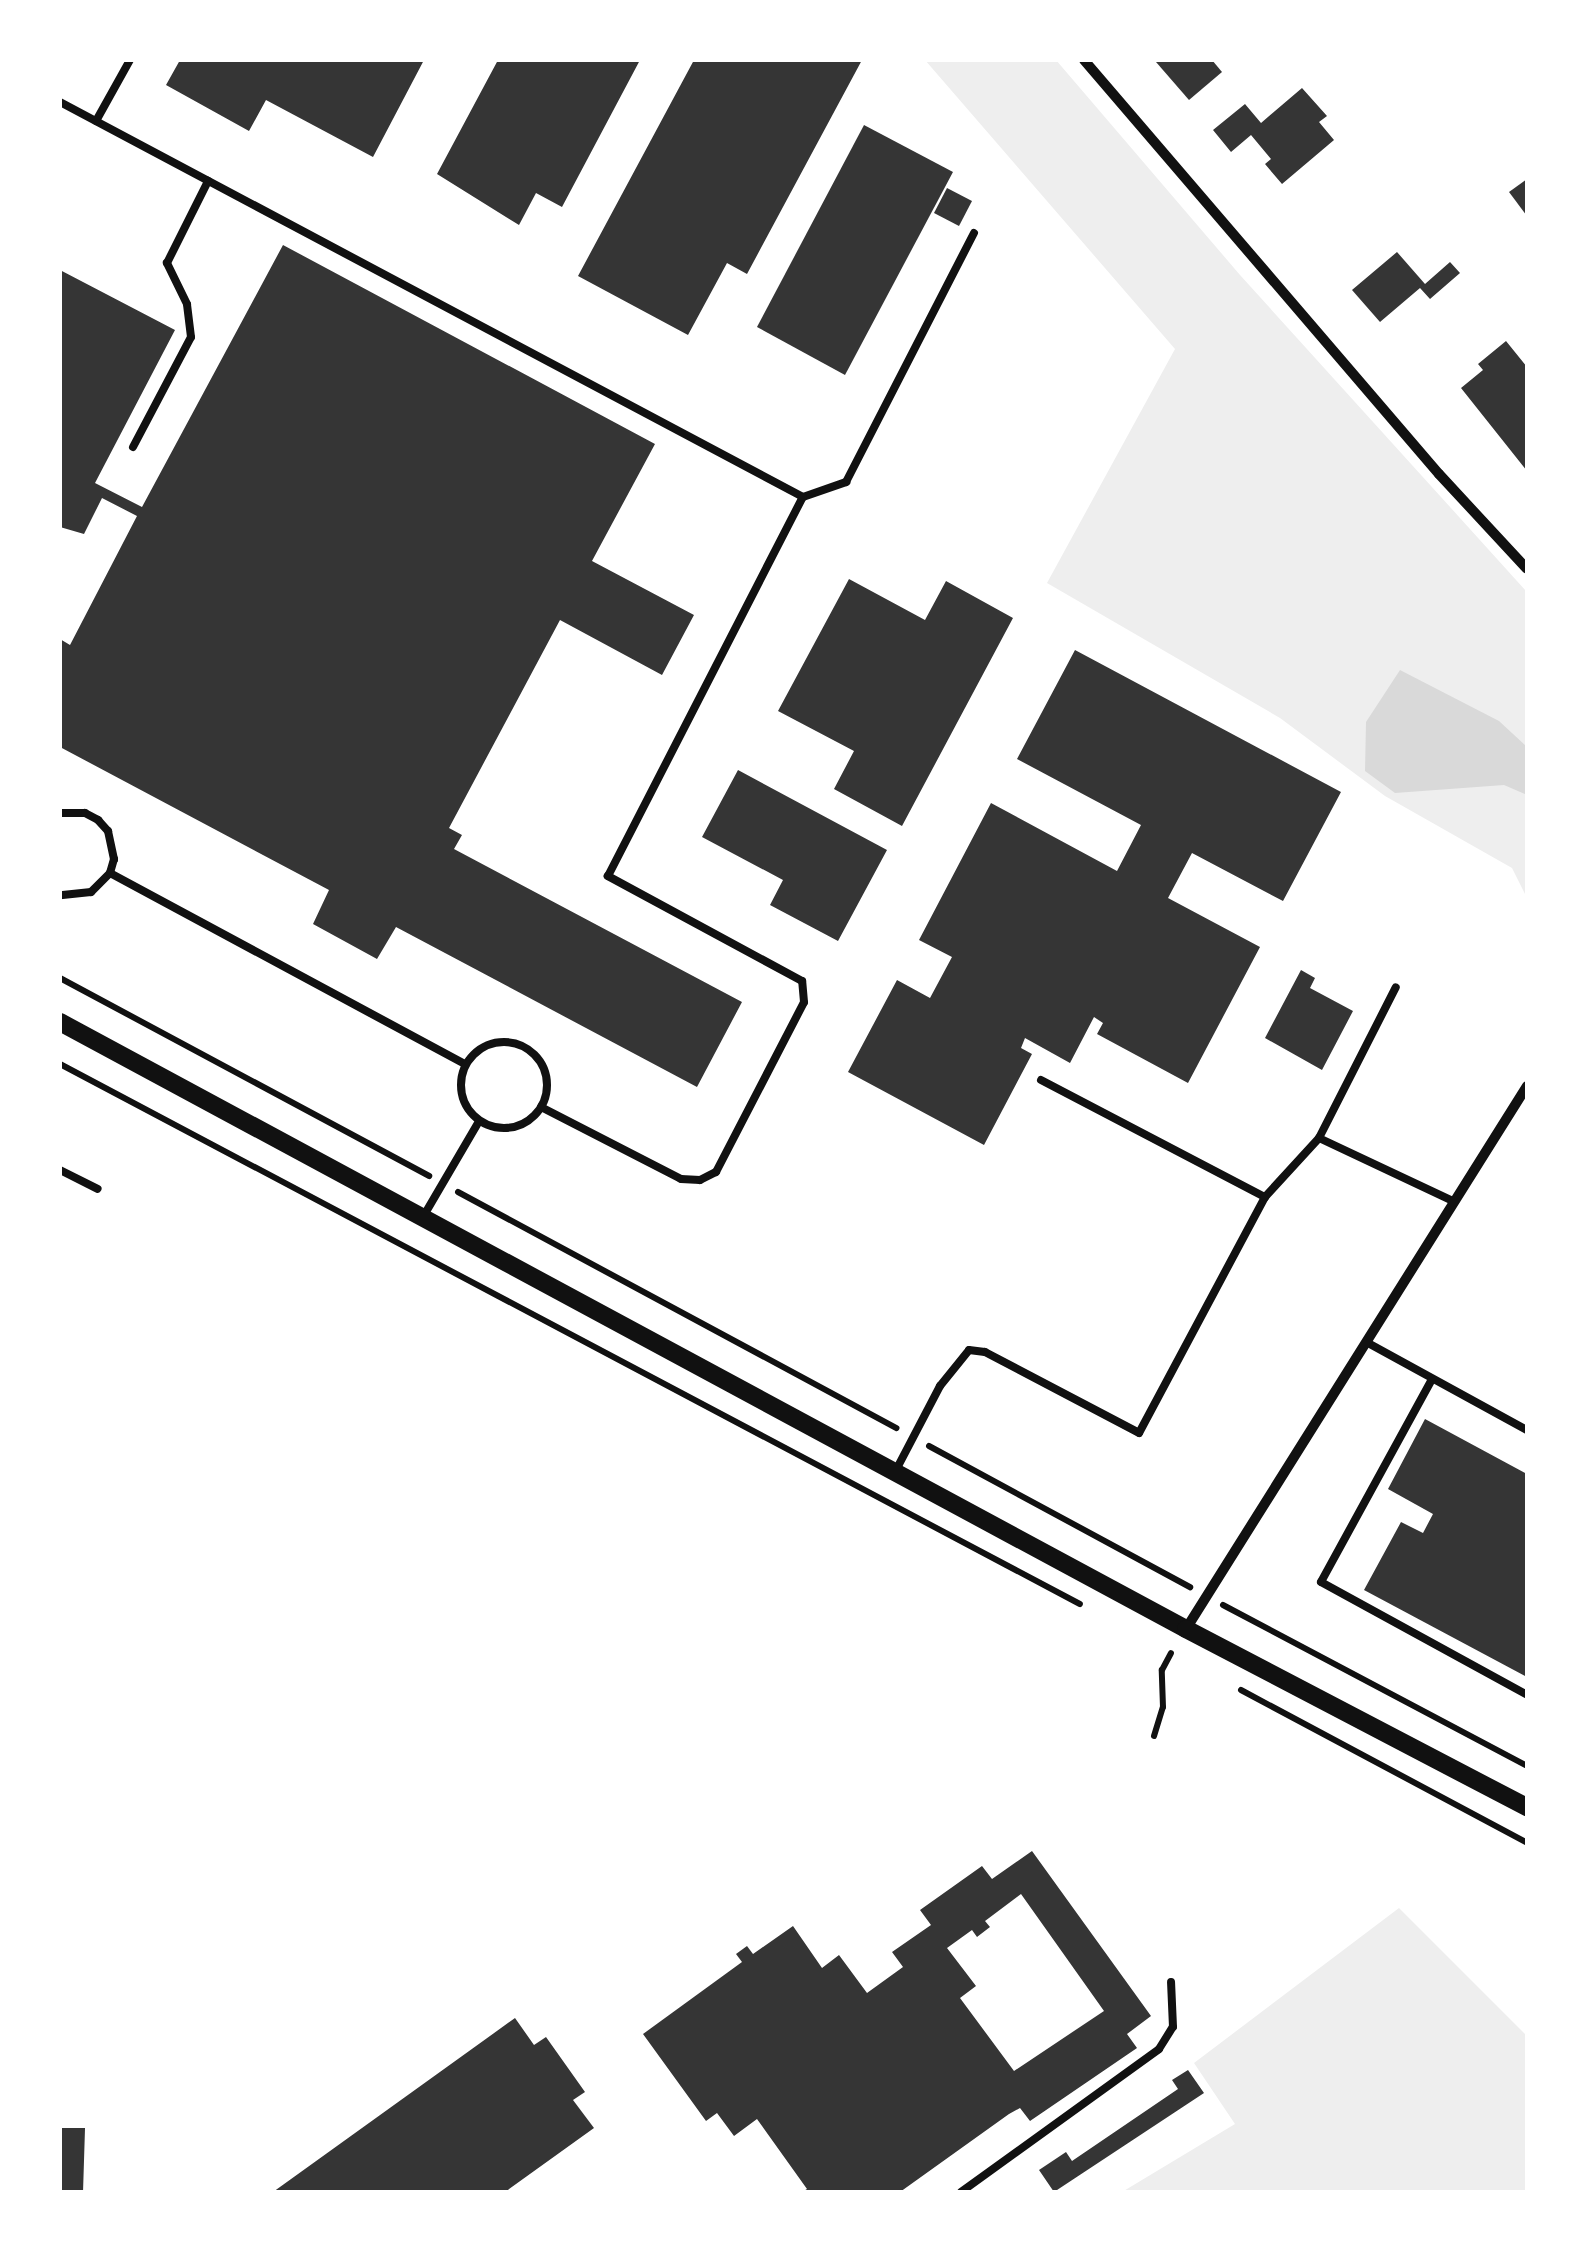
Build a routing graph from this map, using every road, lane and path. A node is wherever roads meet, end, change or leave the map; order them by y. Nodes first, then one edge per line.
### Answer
1 (130, 60) edge
2 (1084, 60) edge
3 (60, 102) edge
4 (96, 121) junction
5 (208, 180) junction
6 (974, 233) dead end
7 (132, 448) dead end
8 (804, 497) junction
9 (1527, 568) edge
10 (60, 813) edge
11 (110, 873) junction
12 (60, 895) edge
13 (60, 978) edge
14 (1396, 987) dead end
15 (60, 1022) edge
16 (60, 1064) edge
17 (466, 1064) junction
18 (1041, 1080) dead end
19 (1527, 1086) edge
20 (541, 1107) junction
21 (480, 1121) junction
22 (1319, 1138) junction
23 (60, 1170) edge
24 (442, 1184) junction
25 (98, 1189) dead end
26 (1264, 1196) junction
27 (1456, 1202) junction
28 (424, 1217) junction
29 (1368, 1343) junction
30 (1431, 1381) junction
31 (1527, 1430) edge
32 (914, 1438) junction
33 (896, 1472) junction
34 (1209, 1597) junction
35 (1083, 1606) dead end
36 (1186, 1629) junction
37 (1154, 1644) dead end
38 (1171, 1653) junction
39 (1188, 1662) dead end
40 (1239, 1689) dead end
41 (1527, 1695) edge
42 (1154, 1736) dead end
43 (1527, 1766) edge
44 (1527, 1807) edge
45 (1527, 1843) edge
46 (1171, 1982) dead end
47 (961, 2192) edge

1 - 4 lane
2 - 9 street
3 - 4 lane
4 - 5 lane
5 - 7 lane
5 - 8 lane
6 - 8 lane
8 - 20 lane
10 - 11 lane
11 - 12 lane
11 - 17 lane
13 - 24 path
14 - 22 lane
15 - 28 street
16 - 35 path
17 - 20 lane
17 - 21 lane
18 - 26 lane
19 - 27 street
20 - 21 lane
21 - 24 lane
22 - 26 lane
22 - 27 lane
23 - 25 lane
24 - 28 lane
24 - 32 path
26 - 32 lane
27 - 29 street
28 - 33 street
29 - 30 lane
29 - 34 street
30 - 31 lane
30 - 41 lane
32 - 33 lane
32 - 34 path
33 - 36 street
34 - 36 street
34 - 43 path
36 - 44 street
37 - 38 path
38 - 39 path
38 - 42 path
40 - 45 path
46 - 47 lane

